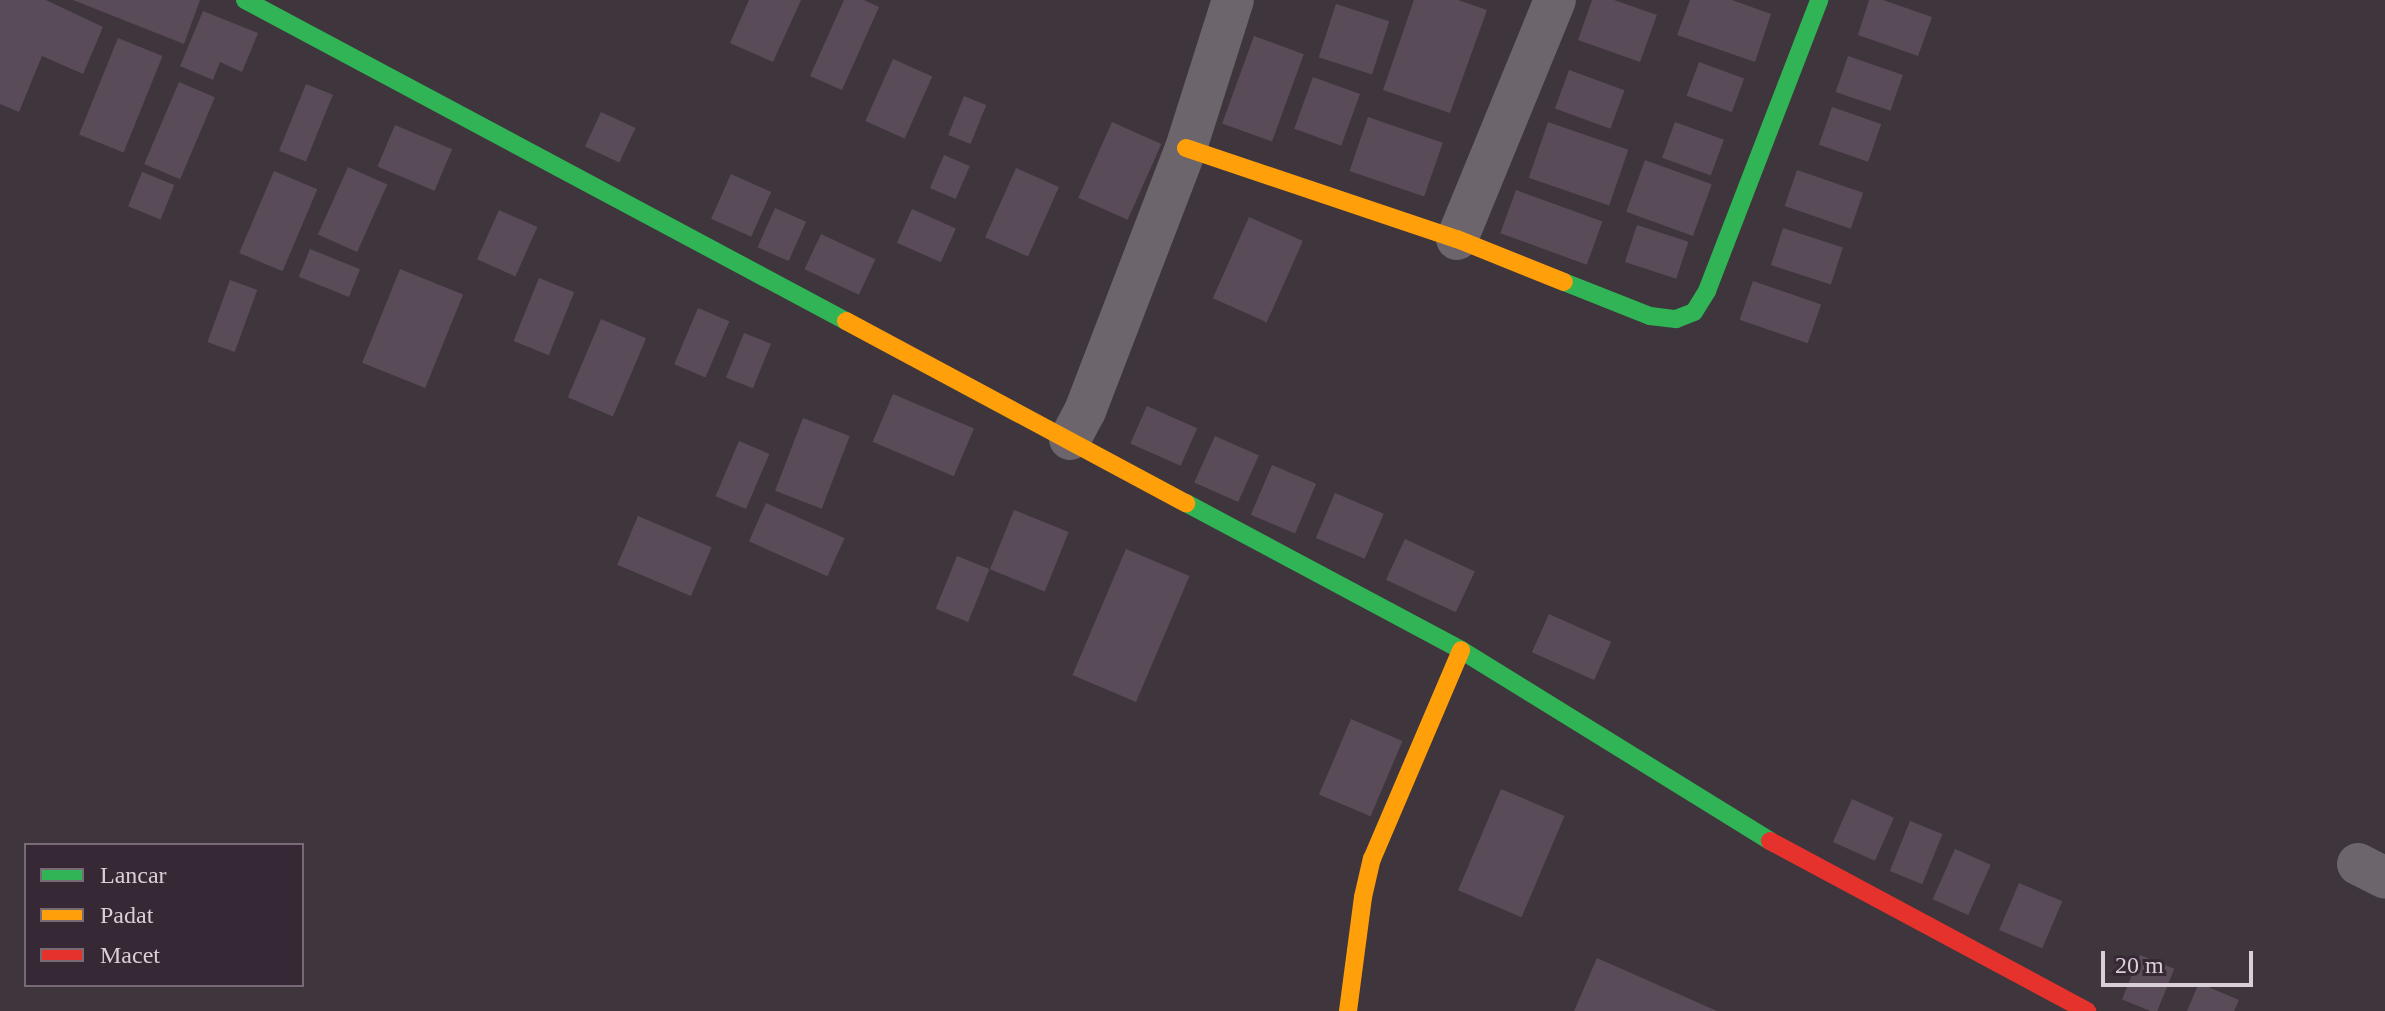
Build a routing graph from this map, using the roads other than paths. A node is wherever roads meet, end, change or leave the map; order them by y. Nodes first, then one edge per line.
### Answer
1 (245, 0) edge
2 (1233, 0) edge
3 (1555, 0) edge
4 (1819, 0) edge
5 (1186, 148) junction
6 (1457, 239) junction
7 (1078, 425) junction
8 (1461, 650) junction
9 (1348, 1011) edge
10 (2087, 1011) edge

1 - 7 street
2 - 5 street
3 - 6 street
4 - 6 street
5 - 6 street
5 - 7 street
7 - 8 street
8 - 9 street
8 - 10 street

